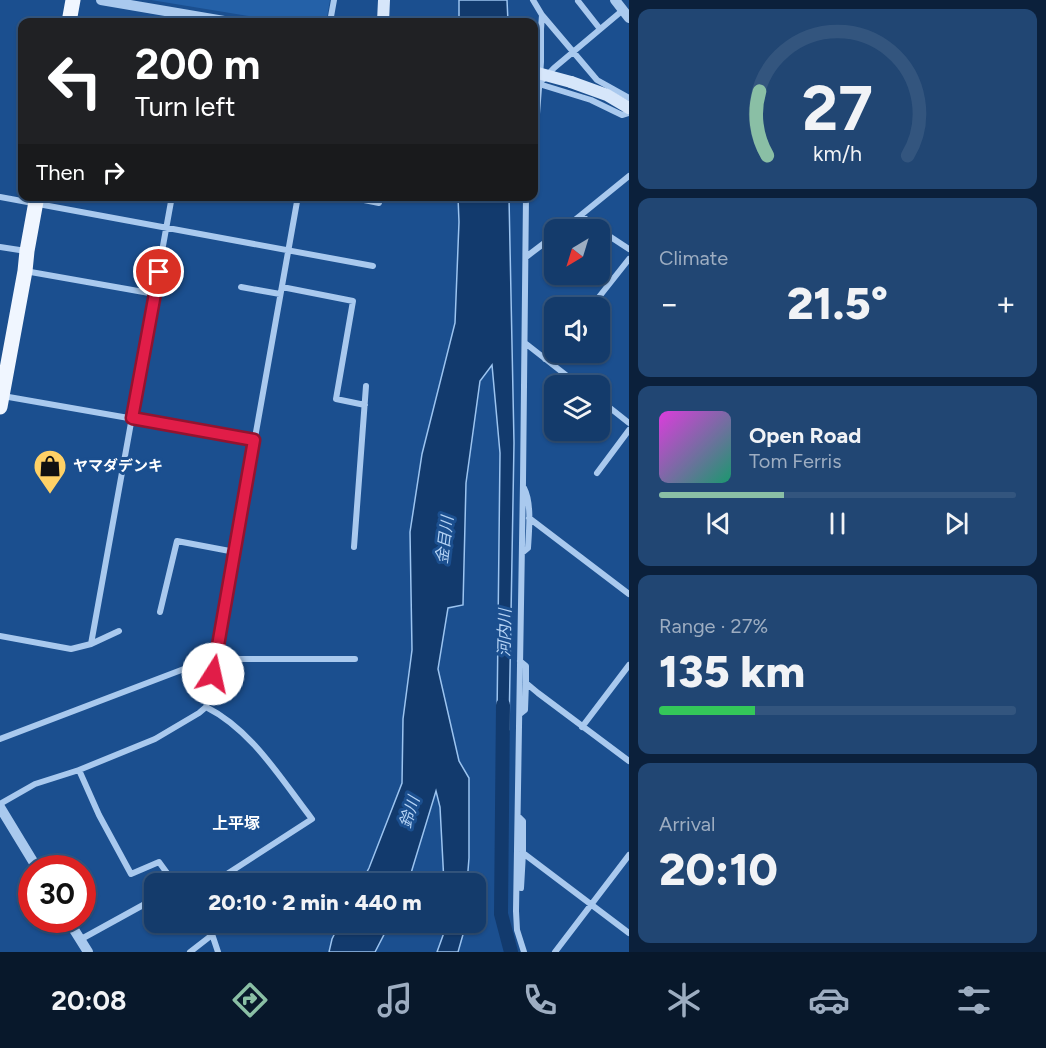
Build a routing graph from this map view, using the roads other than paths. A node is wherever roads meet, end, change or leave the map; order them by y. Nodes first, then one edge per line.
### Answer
1 (73, 0) edge
2 (101, 0) edge
3 (334, 0) edge
4 (384, 0) edge
5 (533, 0) edge
6 (615, 0) edge
7 (578, 1) edge
8 (626, 14) edge
9 (542, 15) junction
10 (70, 18) edge
11 (194, 18) edge
12 (331, 18) edge
13 (383, 18) edge
14 (600, 29) junction
15 (573, 52) junction
16 (538, 65) edge
17 (538, 77) edge
18 (538, 78) edge
19 (538, 78) edge
20 (629, 98) edge
21 (629, 110) edge
22 (629, 176) edge
23 (0, 197) edge
24 (18, 198) edge
25 (36, 201) edge
26 (41, 201) edge
27 (171, 201) edge
28 (297, 201) edge
29 (369, 201) edge
30 (526, 201) edge
31 (379, 203) dead end
32 (581, 215) junction
33 (576, 219) edge
34 (586, 219) edge
35 (166, 228) junction
36 (610, 237) edge
37 (544, 243) edge
38 (0, 247) edge
39 (629, 249) edge
40 (288, 250) junction
41 (27, 251) junction
42 (526, 257) junction
43 (629, 259) edge
44 (373, 266) dead end
45 (25, 271) junction
46 (241, 287) dead end
47 (281, 290) junction
48 (154, 294) junction
49 (600, 297) edge
50 (525, 344) junction
51 (544, 358) edge
52 (550, 363) edge
53 (566, 375) edge
54 (366, 386) dead end
55 (1, 401) edge
56 (365, 405) junction
57 (610, 410) edge
58 (132, 418) junction
59 (629, 423) edge
60 (629, 430) edge
61 (254, 440) junction
62 (597, 472) dead end
63 (523, 487) junction
64 (529, 518) junction
65 (354, 547) dead end
66 (234, 552) junction
67 (522, 553) junction
68 (629, 594) edge
69 (160, 612) dead end
70 (119, 631) dead end
71 (0, 636) edge
72 (91, 644) junction
73 (215, 659) junction
74 (355, 659) dead end
75 (520, 661) junction
76 (629, 665) edge
77 (526, 683) junction
78 (206, 707) junction
79 (520, 714) junction
80 (582, 727) junction
81 (0, 739) edge
82 (629, 761) edge
83 (79, 770) junction
84 (0, 805) edge
85 (518, 816) junction
86 (523, 853) junction
87 (29, 855) edge
88 (629, 855) edge
89 (167, 873) edge
90 (228, 873) edge
91 (517, 893) junction
92 (591, 904) junction
93 (144, 905) edge
94 (76, 933) edge
95 (629, 933) edge
96 (212, 935) joint
97 (79, 938) junction
98 (88, 952) edge
99 (190, 952) edge
100 (218, 952) edge
101 (524, 952) edge
102 (555, 952) edge

1 - 10 main road
2 - 11 street
3 - 12 street
4 - 13 main road
5 - 9 street
6 - 8 street
7 - 14 street
8 - 14 street
9 - 15 street
9 - 16 street
14 - 15 street
15 - 17 street
15 - 20 street
18 - 21 main road, bridge
19 - 21 street
22 - 32 street
23 - 24 street
25 - 41 main road
26 - 35 street
27 - 35 street
28 - 40 street
29 - 31 street
30 - 42 street
32 - 33 street
32 - 34 street
35 - 40 street
35 - 48 street
36 - 39 street
37 - 42 street
38 - 41 street
40 - 44 street
40 - 47 street
41 - 45 main road
42 - 50 street
43 - 49 street
45 - 48 street
45 - 55 main road
46 - 47 street
47 - 56 street
47 - 61 street
48 - 58 street
50 - 51 street
50 - 63 street
52 - 53 street
54 - 56 street
55 - 58 street
56 - 65 street
57 - 59 street
58 - 61 street
58 - 72 street
60 - 62 street
61 - 66 street
63 - 64 street
63 - 67 street
64 - 67 street
64 - 68 street
66 - 69 street
66 - 73 street
67 - 75 street
70 - 72 street
71 - 72 street
73 - 74 street
73 - 78 street
73 - 81 street
75 - 77 street
75 - 79 street
76 - 80 street
77 - 79 street
77 - 80 street
78 - 83 street
78 - 90 street
79 - 85 street
80 - 82 street
83 - 84 street
83 - 89 street
84 - 87 street
85 - 86 street
85 - 91 street
86 - 91 street
86 - 92 street
88 - 92 street
91 - 101 street
92 - 95 street
92 - 102 street
93 - 97 street
94 - 97 street
96 - 99 street
96 - 100 street
97 - 98 street

